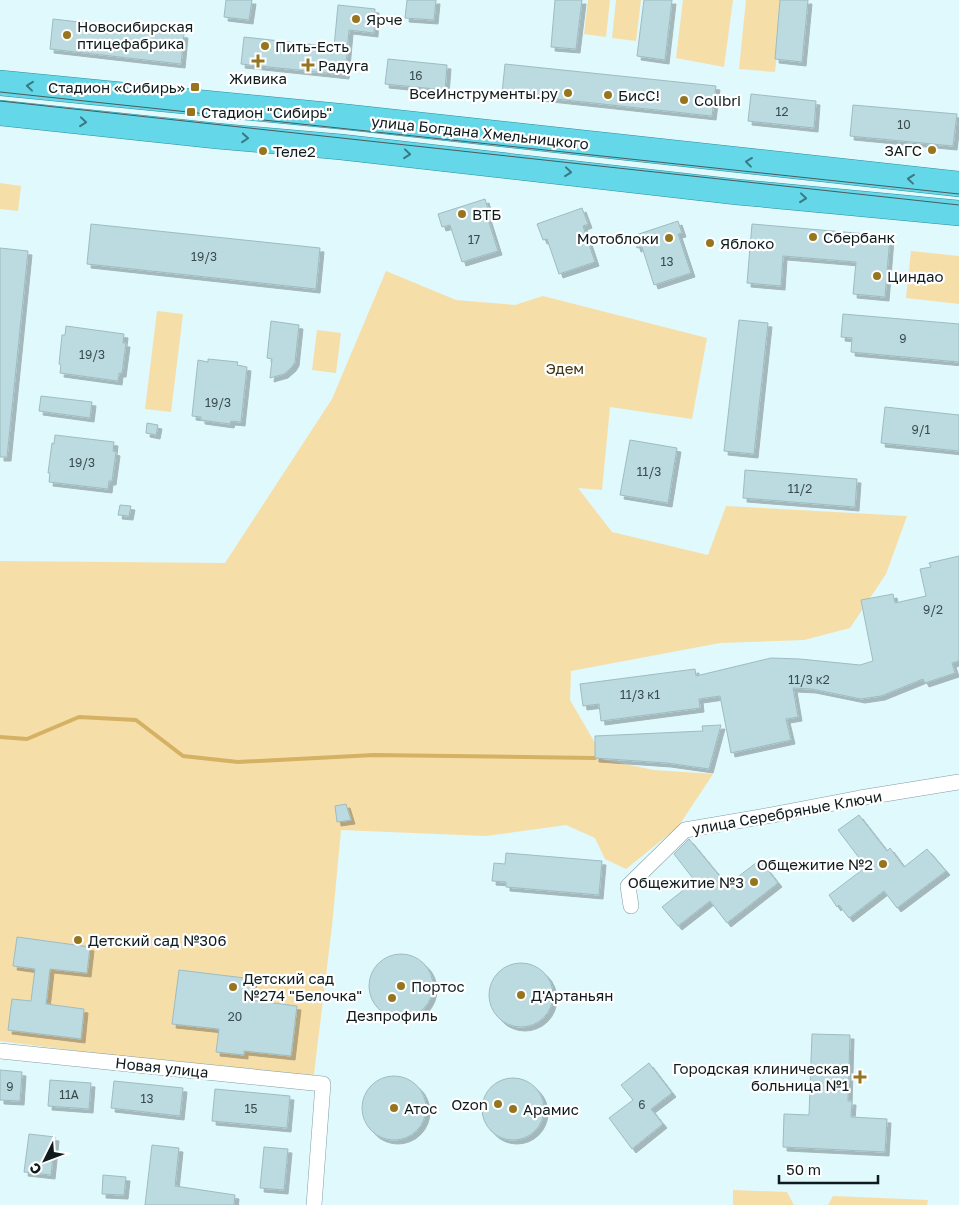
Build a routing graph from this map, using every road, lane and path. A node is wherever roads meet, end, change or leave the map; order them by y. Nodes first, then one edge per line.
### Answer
1 (0, 83) edge
2 (0, 113) edge
3 (959, 184) edge
4 (959, 213) edge
5 (959, 782) edge
6 (631, 906) dead end
7 (0, 1050) edge
8 (314, 1205) edge

3 -> 1 highway, улица Богдана Хмельницкого
2 -> 4 highway, улица Богдана Хмельницкого
5 - 6 street, улица Серебряные Ключи
7 - 8 street, Новая улица

